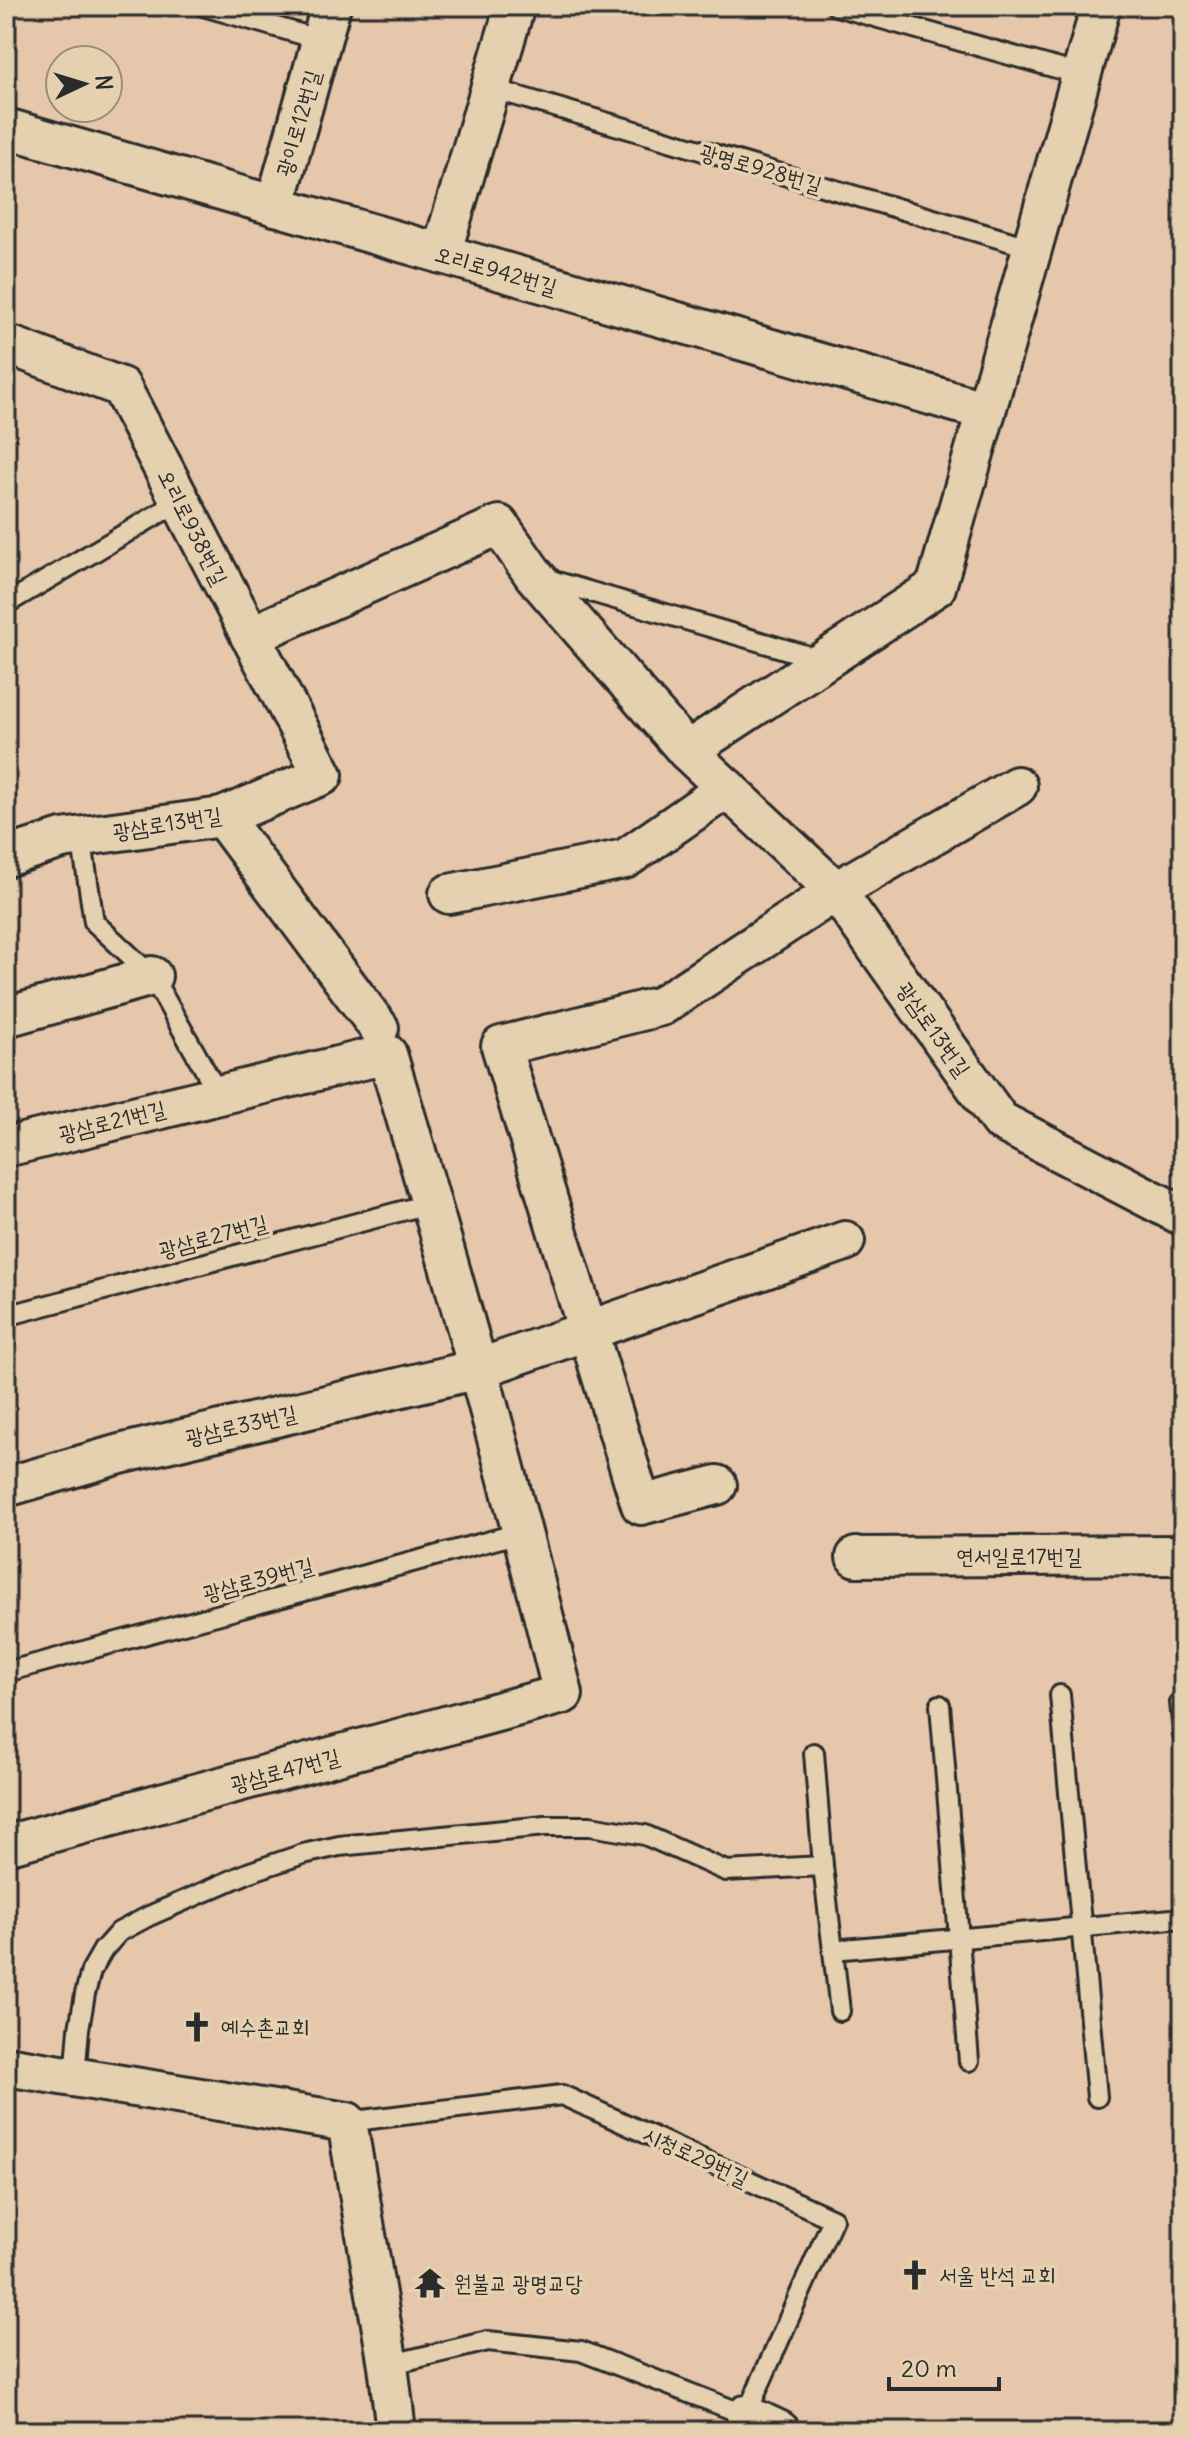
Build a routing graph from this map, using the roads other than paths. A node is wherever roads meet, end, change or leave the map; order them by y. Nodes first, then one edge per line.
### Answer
1 (203, 6) edge
2 (515, 6) edge
3 (836, 6) edge
4 (1101, 6) edge
5 (326, 23) edge
6 (1081, 75) junction
7 (490, 88) junction
8 (6, 128) edge
9 (275, 206) junction
10 (1032, 248) junction
11 (441, 254) junction
12 (6, 344) edge
13 (986, 411) junction
14 (180, 501) junction
15 (534, 575) junction
16 (6, 604) edge
17 (250, 636) junction
18 (825, 661) junction
19 (687, 751) junction
20 (323, 775) joint
21 (1017, 786) dead end
22 (727, 788) junction
23 (222, 817) junction
24 (81, 836) junction
25 (6, 857) edge
26 (836, 891) junction
27 (449, 894) dead end
28 (152, 976) junction
29 (6, 1017) edge
30 (383, 1041) junction
31 (219, 1095) junction
32 (6, 1147) edge
33 (432, 1203) junction
34 (1183, 1216) edge
35 (845, 1241) dead end
36 (6, 1316) edge
37 (588, 1331) junction
38 (478, 1369) junction
39 (717, 1485) dead end
40 (6, 1487) edge
41 (523, 1532) junction
42 (1183, 1555) edge
43 (856, 1557) dead end
44 (6, 1672) edge
45 (1060, 1695) dead end
46 (1180, 1702) dead end
47 (940, 1705) dead end
48 (1183, 1734) edge
49 (814, 1753) dead end
50 (6, 1845) edge
51 (823, 1866) junction
52 (1183, 1918) edge
53 (1081, 1927) junction
54 (959, 1939) junction
55 (833, 1950) junction
56 (840, 2011) dead end
57 (969, 2061) dead end
58 (6, 2066) edge
59 (75, 2077) junction
60 (1097, 2097) dead end
61 (347, 2122) junction
62 (388, 2365) junction
63 (746, 2415) junction
64 (396, 2431) edge
65 (780, 2431) edge

1 - 5 lane, 광이로12번길
2 - 7 street
3 - 6 lane
4 - 6 street
5 - 9 street, 광이로12번길
6 - 10 street
7 - 10 lane, 광명로928번길
7 - 11 street
8 - 9 street, 오리로942번길
9 - 11 street, 오리로942번길
10 - 13 street
11 - 13 street, 오리로942번길
12 - 14 street, 오리로938번길
13 - 18 street
14 - 16 lane
14 - 17 street, 오리로938번길
15 - 17 street, 광삼로13번길
15 - 18 lane
15 - 19 street, 광삼로13번길
17 - 20 street, 오리로938번길
18 - 19 street
19 - 22 street, 광삼로13번길
20 - 23 street, 광삼로13번길
21 - 26 street
22 - 26 street, 광삼로13번길
22 - 27 street
23 - 24 street, 광삼로13번길
23 - 30 street
24 - 25 street, 광삼로13번길
24 - 28 lane
26 - 34 street, 광삼로13번길
26 - 37 street
28 - 29 street
28 - 31 lane
30 - 31 street, 광삼로21번길
30 - 33 street
31 - 32 street, 광삼로21번길
33 - 36 lane, 광삼로27번길
33 - 38 street
35 - 37 street, 광삼로33번길
37 - 38 street, 광삼로33번길
37 - 39 street
38 - 40 street, 광삼로33번길
38 - 41 street
41 - 44 lane, 광삼로39번길
41 - 50 street, 광삼로47번길
42 - 43 street, 연서일로17번길
45 - 53 lane
46 - 48 lane
47 - 54 lane
49 - 51 lane
51 - 55 lane
51 - 59 lane
52 - 53 lane
53 - 54 lane
53 - 60 lane
54 - 55 lane
54 - 57 lane
55 - 56 lane
58 - 59 street, 시청로29번길
59 - 61 street, 시청로29번길
61 - 62 street
61 - 63 lane, 시청로29번길
62 - 63 lane
62 - 64 street
63 - 65 street

